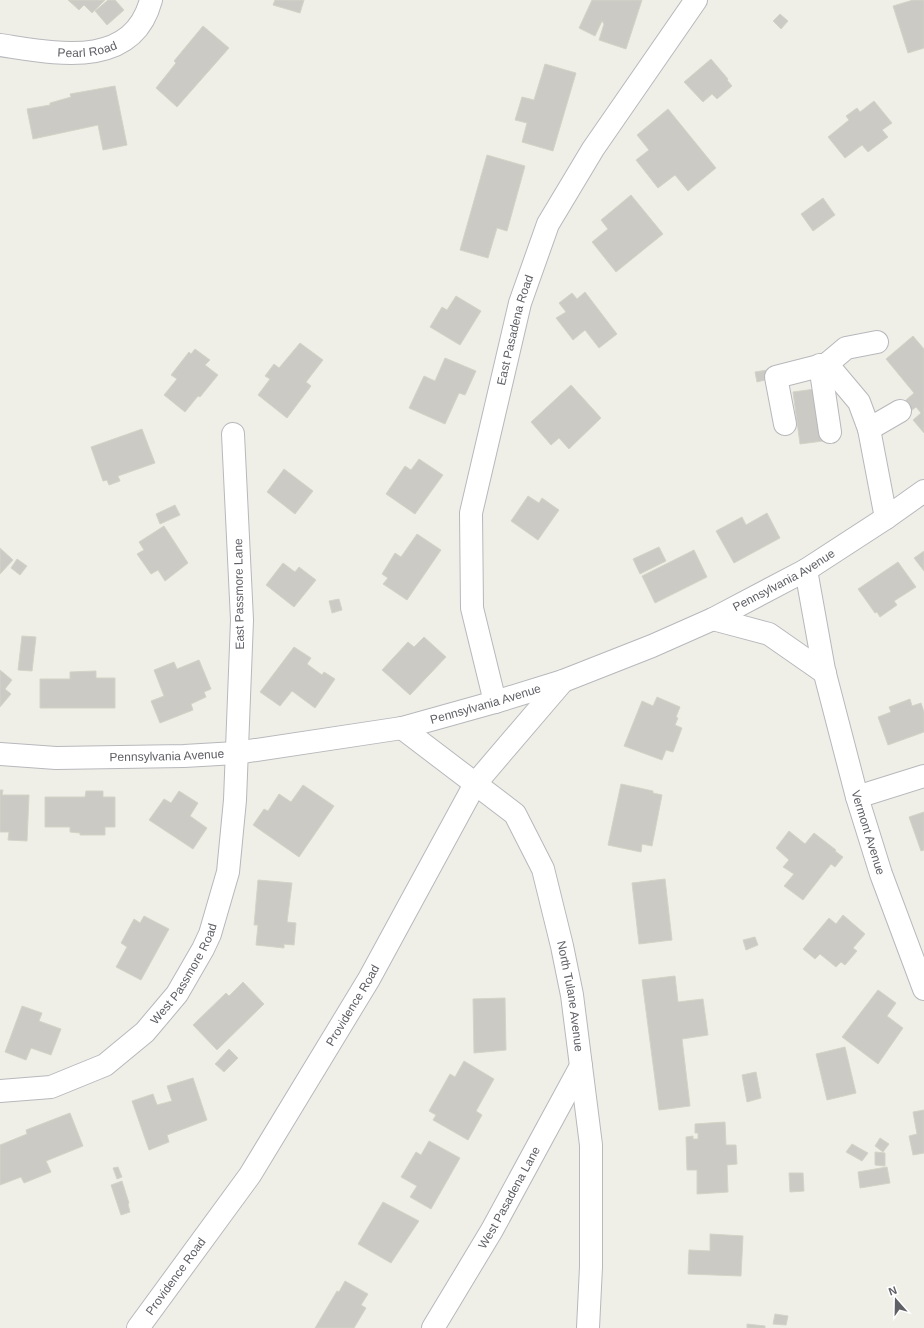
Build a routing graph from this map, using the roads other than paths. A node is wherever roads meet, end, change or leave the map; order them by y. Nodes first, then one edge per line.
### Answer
1 (151, 0) edge
2 (696, 0) edge
3 (0, 44) edge
4 (877, 342) dead end
5 (824, 364) junction
6 (900, 411) dead end
7 (785, 424) dead end
8 (869, 429) junction
9 (830, 432) dead end
10 (233, 434) dead end
11 (924, 491) edge
12 (886, 518) junction
13 (806, 570) junction
14 (713, 620) junction
15 (825, 673) junction
16 (563, 681) junction
17 (495, 702) junction
18 (402, 728) junction
19 (236, 753) junction
20 (0, 754) edge
21 (924, 776) edge
22 (475, 784) junction
23 (857, 797) junction
24 (924, 989) edge
25 (581, 1066) junction
26 (0, 1091) edge
27 (138, 1328) edge
28 (433, 1328) edge
29 (588, 1328) edge

1 - 3 street, Pearl Road
2 - 17 street, East Pasadena Road
4 - 5 street
5 - 7 street
5 - 8 street
5 - 9 street
6 - 8 street
8 - 12 street
10 - 19 street, East Passmore Lane
11 - 12 street, Pennsylvania Avenue
12 - 13 street, Pennsylvania Avenue
13 - 14 street, Pennsylvania Avenue
13 - 15 street, Vermont Avenue
14 - 15 street
14 - 16 street, Pennsylvania Avenue
15 - 23 street, Vermont Avenue
16 - 17 street, Pennsylvania Avenue
16 - 22 street, Providence Road
17 - 18 street, Pennsylvania Avenue
18 - 19 street, Pennsylvania Avenue
18 - 22 street, North Tulane Avenue
19 - 20 street, Pennsylvania Avenue
19 - 26 street, West Passmore Road
21 - 23 street
22 - 25 street, North Tulane Avenue
22 - 27 street, Providence Road
23 - 24 street, Vermont Avenue
25 - 28 street, West Pasadena Lane
25 - 29 street, North Tulane Avenue

